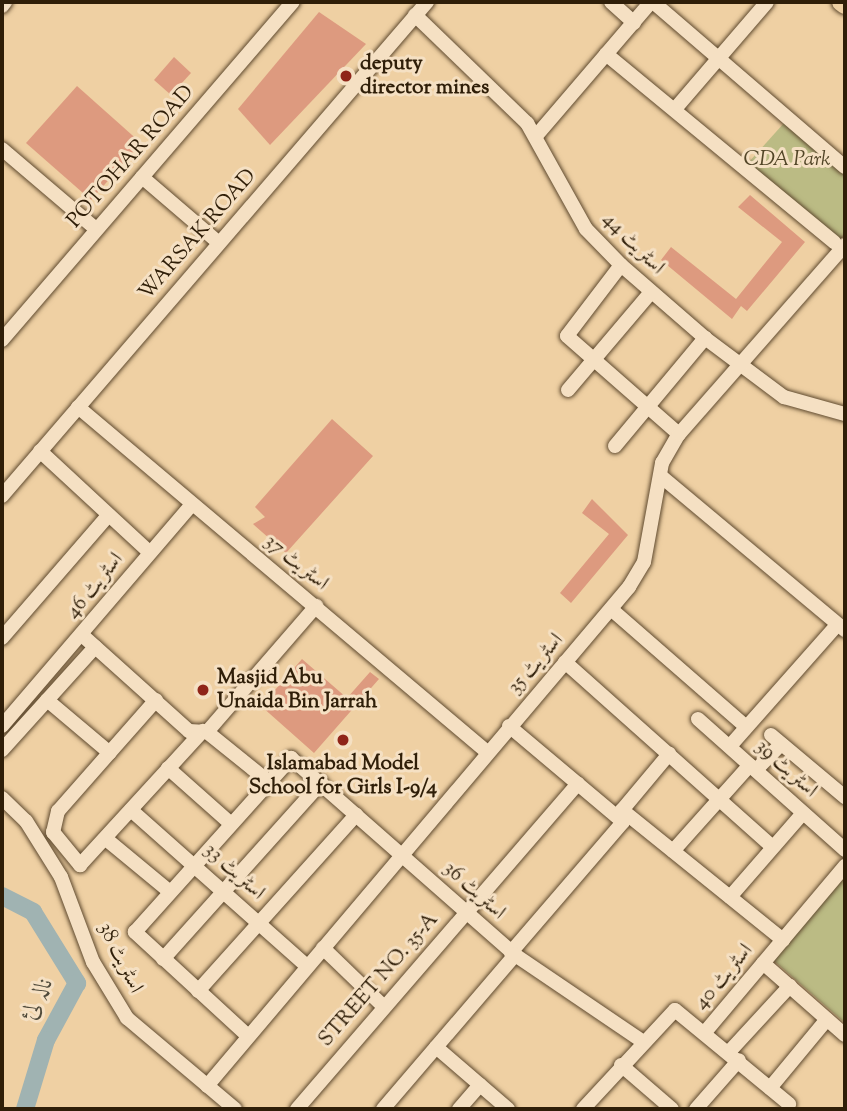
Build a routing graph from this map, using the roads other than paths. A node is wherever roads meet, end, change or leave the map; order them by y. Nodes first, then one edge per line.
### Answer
1 (5, 2) edge
2 (293, 2) edge
3 (427, 2) edge
4 (611, 2) edge
5 (652, 2) edge
6 (767, 2) edge
7 (841, 2) edge
8 (845, 5) edge
9 (2, 6) edge
10 (415, 15) junction
11 (634, 23) junction
12 (606, 54) junction
13 (719, 57) junction
14 (674, 109) junction
15 (536, 136) junction
16 (2, 149) edge
17 (845, 167) edge
18 (142, 177) junction
19 (96, 229) junction
20 (219, 243) junction
21 (842, 245) edge
22 (621, 265) junction
23 (651, 292) junction
24 (705, 338) junction
25 (2, 340) edge
26 (594, 360) junction
27 (740, 366) junction
28 (568, 390) dead end
29 (648, 405) junction
30 (78, 407) junction
31 (845, 414) edge
32 (679, 434) junction
33 (615, 446) dead end
34 (40, 451) junction
35 (662, 477) junction
36 (2, 496) edge
37 (192, 504) junction
38 (106, 518) junction
39 (149, 552) junction
40 (316, 606) junction
41 (611, 609) junction
42 (841, 627) edge
43 (82, 635) junction
44 (2, 638) edge
45 (95, 647) junction
46 (565, 662) junction
47 (47, 700) junction
48 (156, 700) junction
49 (698, 719) dead end
50 (2, 726) edge
51 (509, 726) junction
52 (745, 726) junction
53 (205, 731) junction
54 (730, 747) junction
55 (2, 750) edge
56 (487, 752) junction
57 (110, 753) junction
58 (669, 754) junction
59 (753, 767) junction
60 (168, 768) junction
61 (269, 782) junction
62 (321, 783) junction
63 (578, 784) junction
64 (845, 797) edge
65 (2, 798) edge
66 (719, 799) junction
67 (131, 810) junction
68 (620, 813) junction
69 (803, 813) junction
70 (356, 815) junction
71 (231, 824) junction
72 (106, 839) junction
73 (773, 847) junction
74 (845, 850) edge
75 (673, 851) junction
76 (401, 855) junction
77 (194, 865) junction
78 (845, 866) edge
79 (170, 892) junction
80 (224, 892) junction
81 (730, 897) junction
82 (466, 912) junction
83 (259, 923) junction
84 (783, 940) junction
85 (323, 948) junction
86 (513, 954) junction
87 (163, 959) junction
88 (763, 963) junction
89 (307, 966) junction
90 (790, 986) junction
91 (198, 991) junction
92 (383, 1006) junction
93 (827, 1019) junction
94 (706, 1031) junction
95 (845, 1035) edge
96 (248, 1036) junction
97 (642, 1041) junction
98 (436, 1047) junction
99 (734, 1056) junction
100 (621, 1065) junction
101 (480, 1085) junction
102 (207, 1086) junction
103 (770, 1088) junction
104 (789, 1104) dead end
105 (668, 1108) edge
106 (235, 1109) edge
107 (297, 1109) edge
108 (383, 1109) edge
109 (459, 1109) edge
110 (508, 1109) edge
111 (583, 1109) edge
112 (696, 1109) edge

1 - 9 street
2 - 18 street, POTOHAR ROAD
3 - 10 street, WARSAK ROAD
4 - 11 street
5 - 11 street
5 - 13 street
6 - 13 street
7 - 8 main road
10 - 15 street, اسٹریٹ 44
10 - 20 street, WARSAK ROAD
11 - 12 street
12 - 14 street
12 - 15 street
13 - 14 street
13 - 17 street
14 - 21 street
15 - 22 street, اسٹریٹ 44
16 - 19 street
18 - 19 street, POTOHAR ROAD
18 - 20 street
19 - 25 street, POTOHAR ROAD
20 - 30 street, WARSAK ROAD
21 - 27 street, اسٹریٹ 35
22 - 23 street, اسٹریٹ 44
22 - 26 street
23 - 24 street, اسٹریٹ 44
23 - 26 street
24 - 27 street, اسٹریٹ 44
24 - 29 street
26 - 28 street
26 - 29 street
27 - 31 street, اسٹریٹ 44
27 - 32 street, اسٹریٹ 35
29 - 32 street
29 - 33 street
30 - 34 street, WARSAK ROAD
30 - 37 street, اسٹریٹ 37
32 - 35 street, اسٹریٹ 35
34 - 36 street, WARSAK ROAD
34 - 38 street, اسٹریٹ 46
35 - 41 street, اسٹریٹ 35
35 - 42 street
37 - 39 street
37 - 40 street, اسٹریٹ 37
38 - 39 street, اسٹریٹ 46
38 - 44 street
39 - 43 street, اسٹریٹ 46
40 - 53 street
40 - 56 street, اسٹریٹ 37
41 - 46 street, اسٹریٹ 35
41 - 52 street
42 - 52 street
43 - 45 street
43 - 50 street, اسٹریٹ 46
45 - 47 street
45 - 48 street
46 - 51 street, اسٹریٹ 35
46 - 58 street
47 - 55 street
47 - 57 street
48 - 53 street
48 - 57 street
49 - 54 street, اسٹریٹ 39
51 - 56 street, اسٹریٹ 35
51 - 63 street
52 - 54 street
53 - 60 street
53 - 61 street
54 - 59 street, اسٹریٹ 39
56 - 76 street, اسٹریٹ 35
57 - 72 street
58 - 66 street
58 - 68 street
59 - 64 street
59 - 66 street
59 - 69 street, اسٹریٹ 39
60 - 67 street
60 - 71 street
61 - 62 street, اسٹریٹ 36
61 - 71 street
62 - 70 street, اسٹریٹ 36
62 - 80 street
63 - 68 street
63 - 82 street, STREET NO. 35-A
65 - 102 street, اسٹریٹ 38
66 - 73 street
66 - 75 street
67 - 72 street
67 - 77 street, اسٹریٹ 33
68 - 75 street
68 - 86 street
69 - 73 street
69 - 74 street, اسٹریٹ 39
70 - 76 street, اسٹریٹ 36
70 - 83 street
71 - 77 street
72 - 79 street
73 - 81 street
75 - 81 street
76 - 82 street, اسٹریٹ 36
76 - 85 street, اسٹریٹ 35
77 - 79 street
77 - 80 street, اسٹریٹ 33
78 - 84 street, اسٹریٹ 40
79 - 87 street
80 - 83 street, اسٹریٹ 33
80 - 87 street
81 - 84 street
82 - 86 street, اسٹریٹ 36
82 - 92 street, STREET NO. 35-A
83 - 89 street, اسٹریٹ 33
83 - 91 street
84 - 88 street, اسٹریٹ 40
85 - 89 street, اسٹریٹ 35
85 - 92 street
86 - 97 street, اسٹریٹ 36
86 - 98 street
87 - 91 street
88 - 90 street
88 - 94 street, اسٹریٹ 40
89 - 96 street, اسٹریٹ 35
90 - 93 street
90 - 99 street
91 - 96 street
92 - 107 street, STREET NO. 35-A
93 - 95 street
93 - 103 street
94 - 97 street
94 - 99 street, اسٹریٹ 40
96 - 102 street, اسٹریٹ 35
97 - 100 street
98 - 101 street
98 - 108 street
99 - 103 street, اسٹریٹ 40
99 - 112 street
100 - 105 street
100 - 111 street
101 - 109 street
101 - 110 street
102 - 106 street, اسٹریٹ 38
103 - 104 street, اسٹریٹ 40

